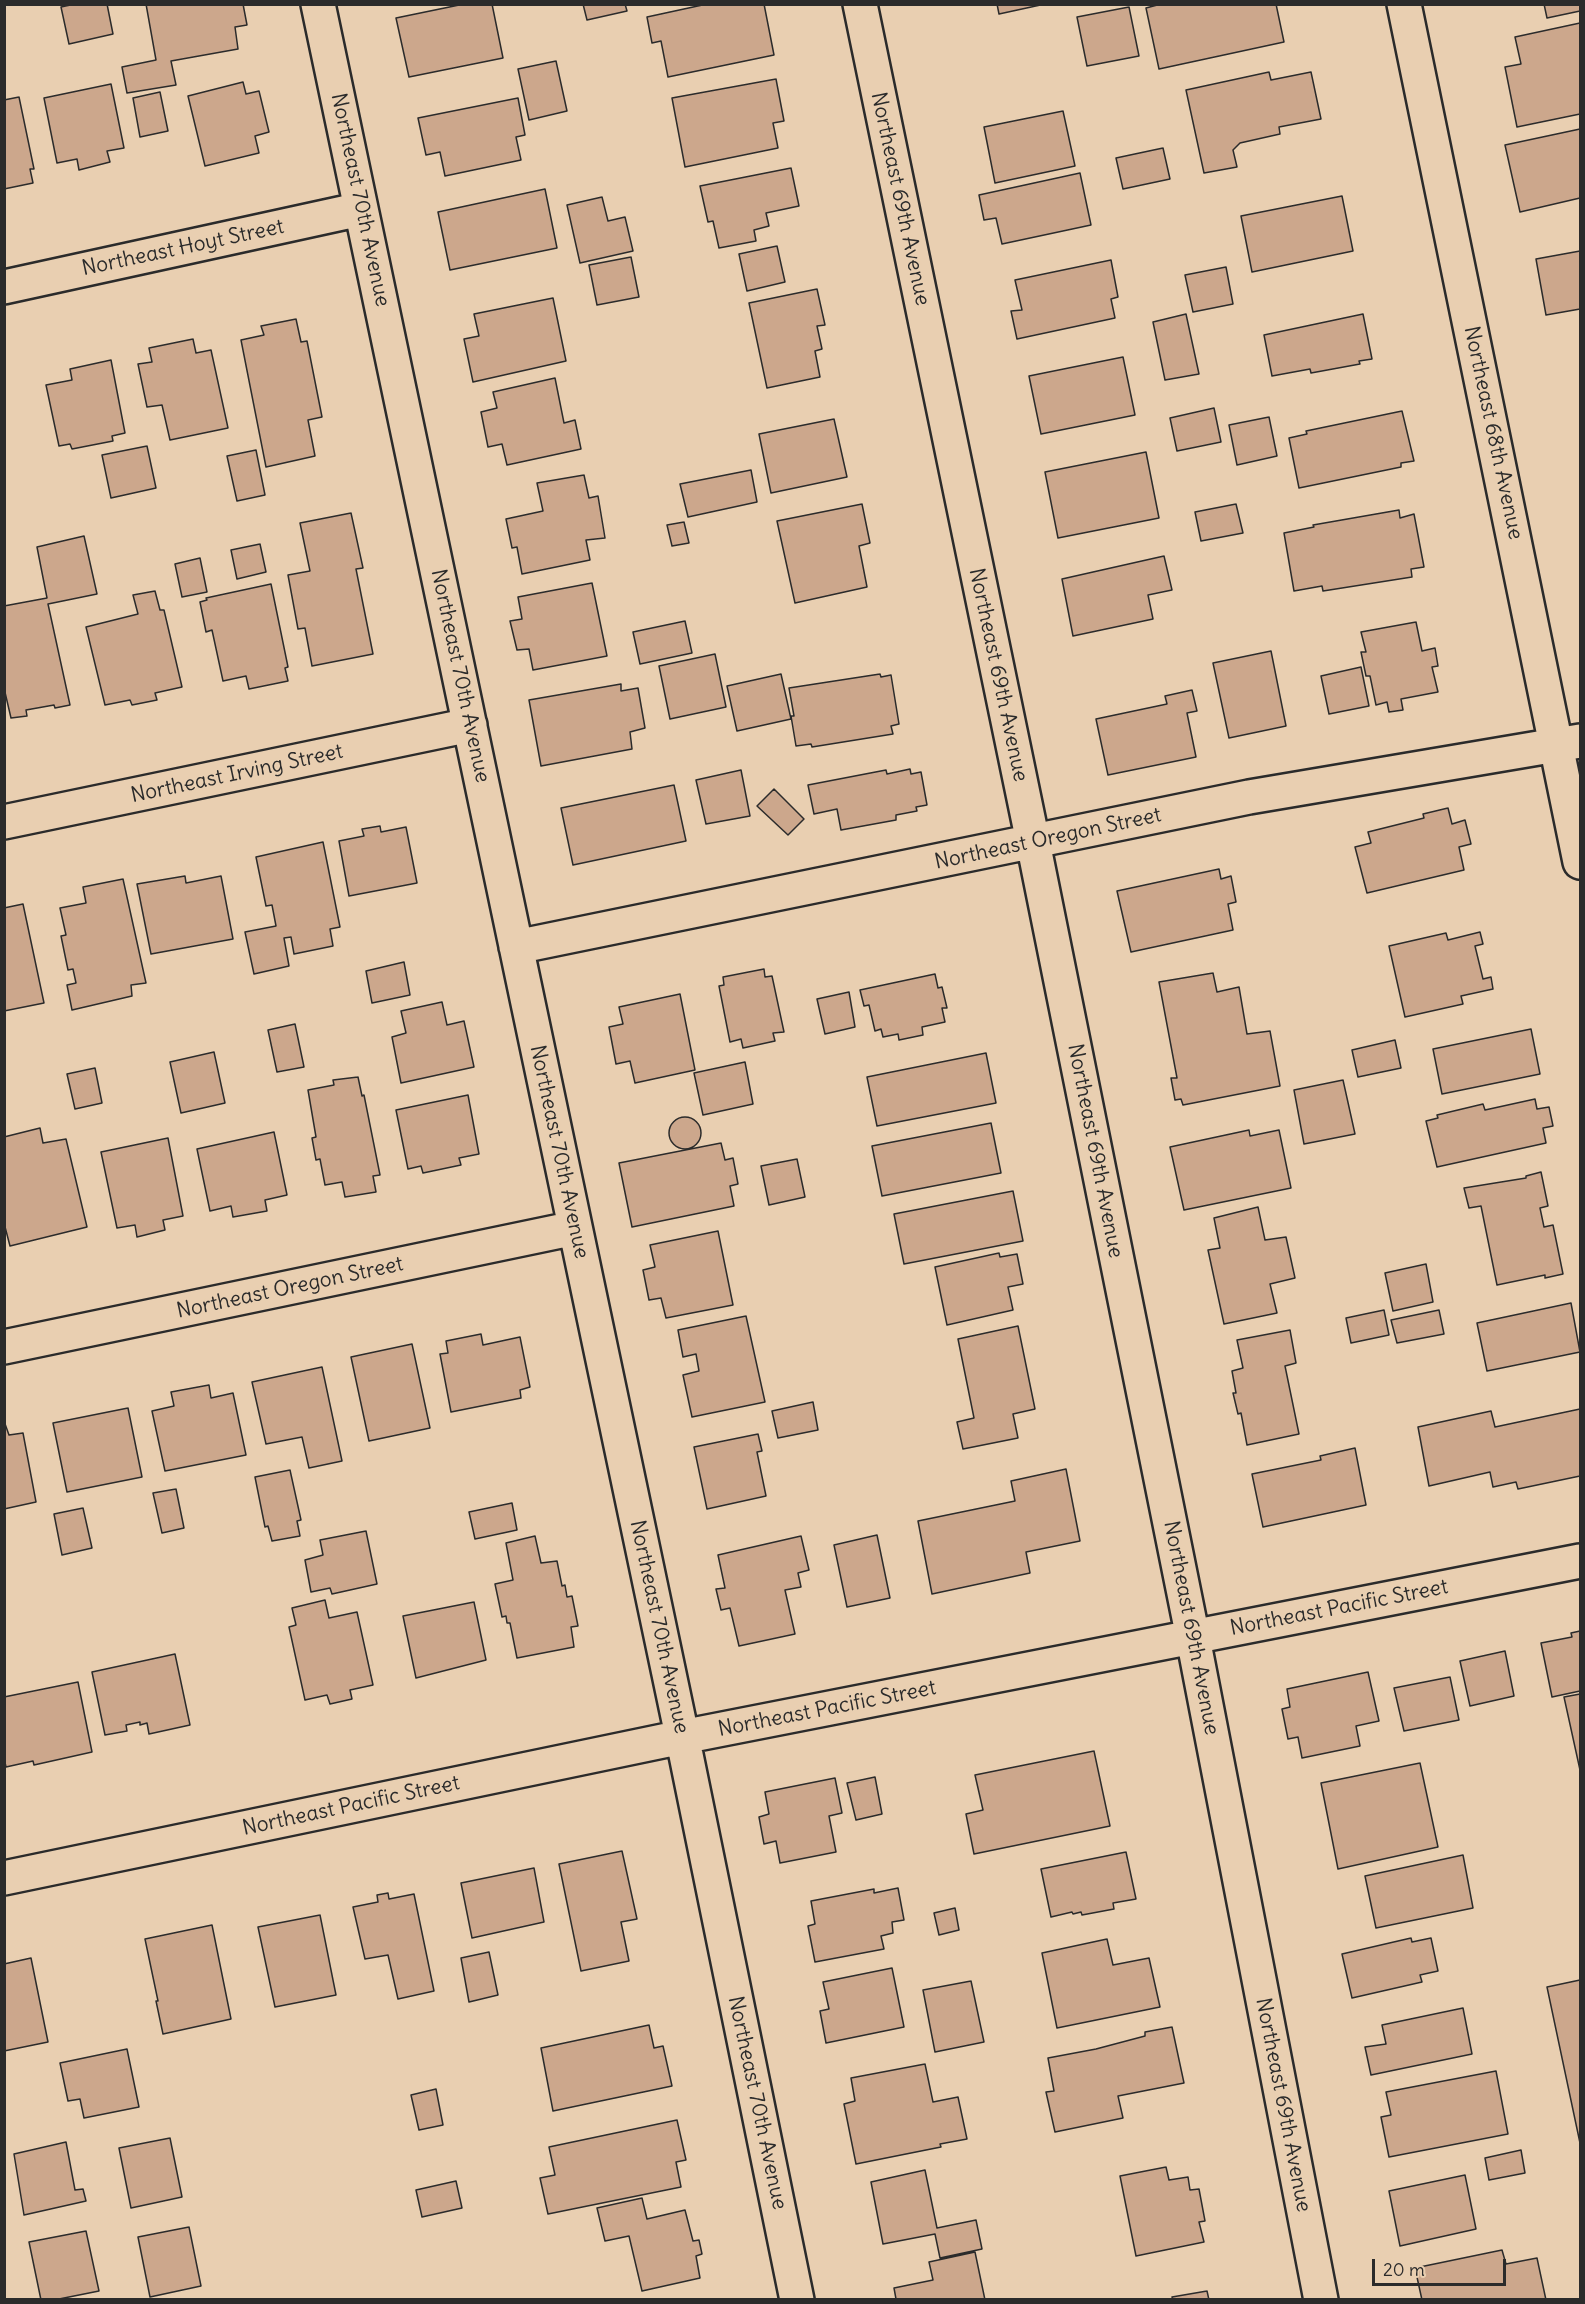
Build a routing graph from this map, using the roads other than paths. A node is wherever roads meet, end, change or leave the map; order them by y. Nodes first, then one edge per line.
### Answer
1 (318, 4) edge
2 (860, 4) edge
3 (1404, 4) edge
4 (361, 209) junction
5 (4, 287) edge
6 (470, 725) junction
7 (1569, 743) edge
8 (4, 822) edge
9 (1033, 842) junction
10 (1581, 862) edge
11 (516, 947) junction
12 (575, 1228) junction
13 (4, 1347) edge
14 (1581, 1561) edge
15 (1193, 1637) junction
16 (682, 1737) junction
17 (4, 1878) edge
18 (797, 2300) edge
19 (1321, 2300) edge

1 - 4 street, Northeast 70th Avenue
2 - 9 street, Northeast 69th Avenue
3 - 7 street, Northeast 68th Avenue
4 - 5 street, Northeast Hoyt Street
4 - 6 street, Northeast 70th Avenue
6 - 8 street, Northeast Irving Street
6 - 11 street, Northeast 70th Avenue
7 - 9 street, Northeast Oregon Street
7 - 10 street, Northeast 68th Avenue
9 - 11 street, Northeast Oregon Street
9 - 15 street, Northeast 69th Avenue
11 - 12 street, Northeast 70th Avenue
12 - 13 street, Northeast Oregon Street
12 - 16 street, Northeast 70th Avenue
14 - 15 street, Northeast Pacific Street
15 - 16 street, Northeast Pacific Street
15 - 19 street, Northeast 69th Avenue
16 - 17 street, Northeast Pacific Street
16 - 18 street, Northeast 70th Avenue

